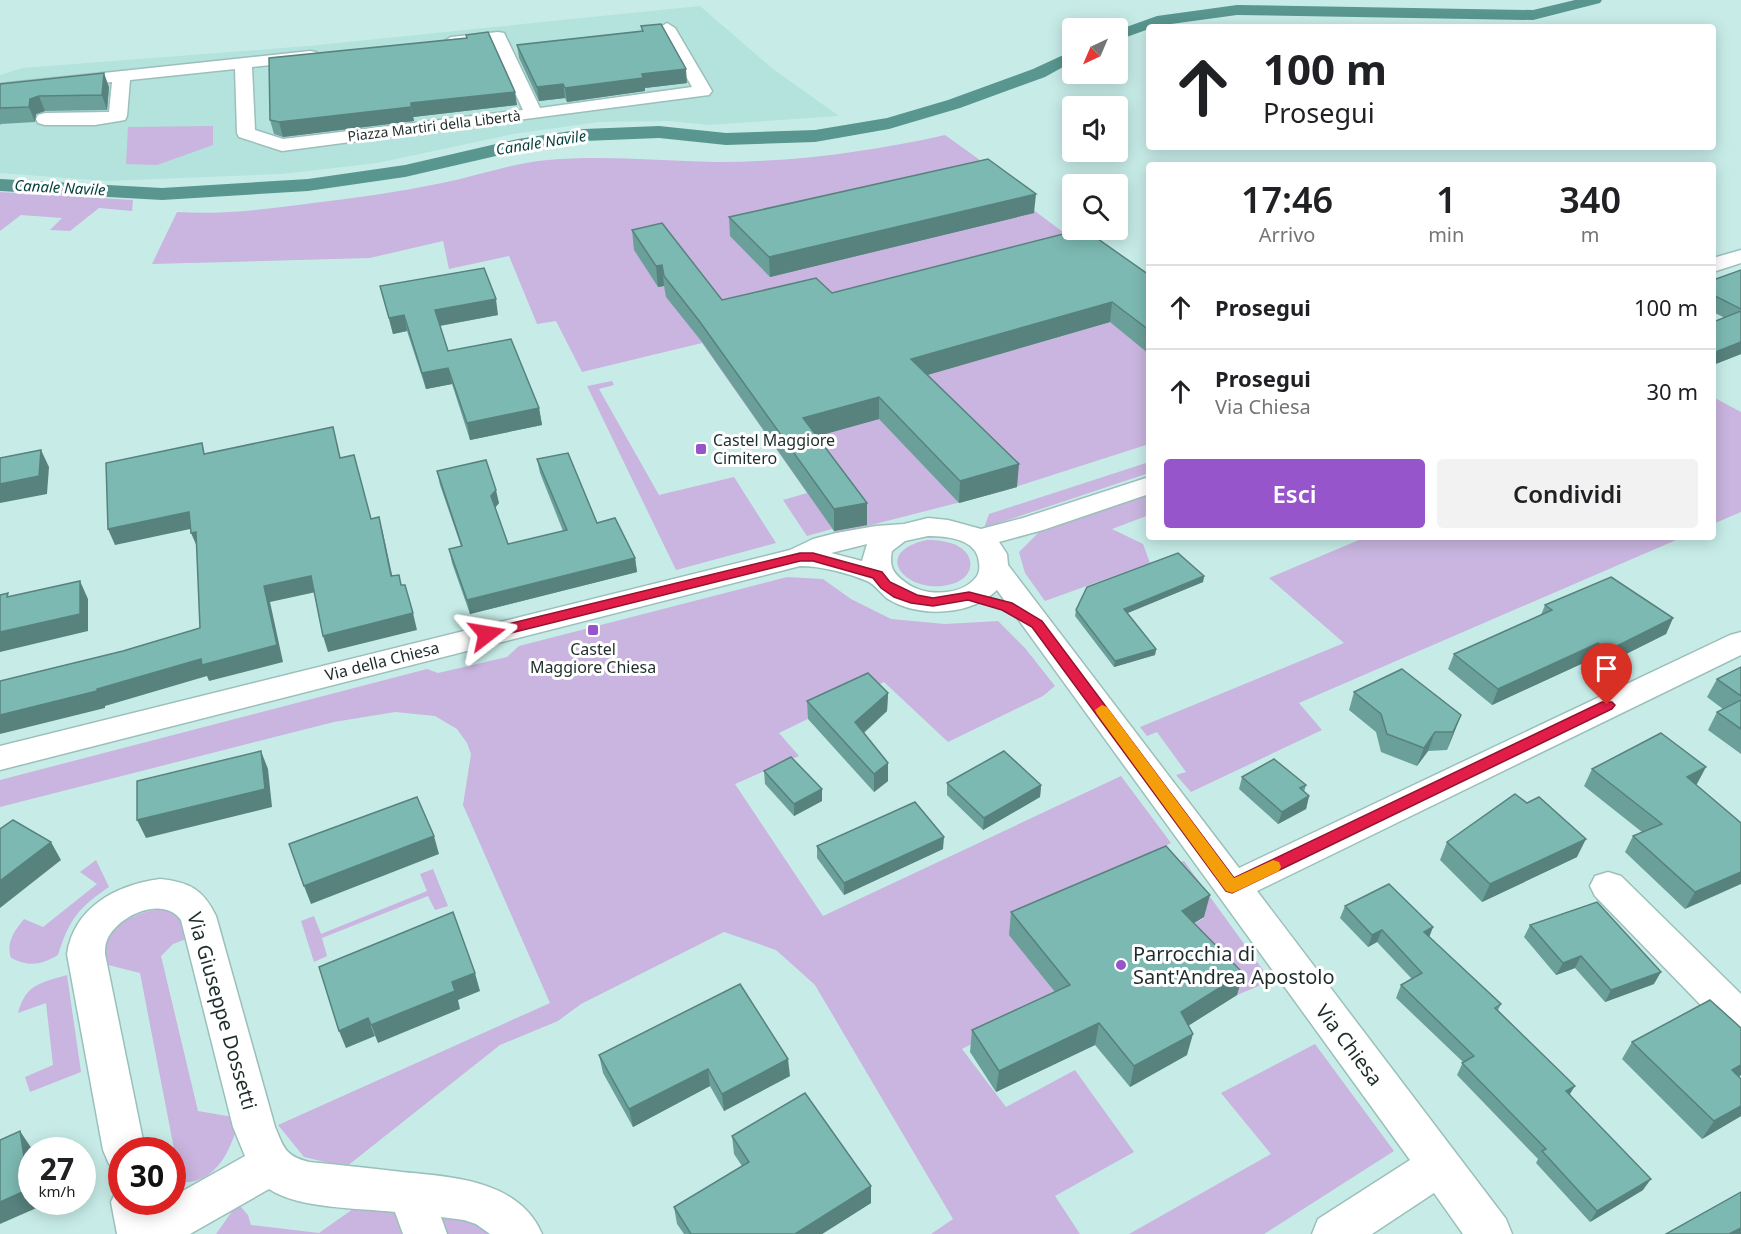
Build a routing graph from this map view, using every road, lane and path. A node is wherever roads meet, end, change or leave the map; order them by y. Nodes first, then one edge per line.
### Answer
1 (667, 28) dead end
2 (428, 44) edge
3 (324, 55) edge
4 (243, 63) junction
5 (126, 75) junction
6 (0, 89) edge
7 (534, 114) junction
8 (45, 119) edge
9 (1741, 256) edge
10 (1716, 264) edge
11 (1146, 486) edge
12 (903, 532) junction
13 (987, 553) junction
14 (800, 557) junction
15 (878, 575) junction
16 (969, 596) junction
17 (1037, 624) junction
18 (1741, 642) edge
19 (0, 758) edge
20 (1232, 886) junction
21 (1608, 886) dead end
22 (1741, 1020) edge
23 (121, 1137) edge
24 (270, 1165) junction
25 (1439, 1165) junction
26 (135, 1215) edge
27 (420, 1222) edge
28 (139, 1234) edge
29 (148, 1234) edge
30 (520, 1234) edge
31 (1334, 1234) edge
32 (1490, 1234) edge

1 - 7 street
2 - 7 street, Piazza Martiri della Libertà
3 - 4 street
4 - 5 street
4 - 7 street, Piazza Martiri della Libertà
5 - 6 street
5 - 8 street
9 - 10 street
11 - 13 street
12 - 13 street
12 - 14 street, Via della Chiesa
12 - 15 street
13 - 16 street
13 - 17 street, Via Chiesa
14 - 15 street, Via della Chiesa
14 - 19 street, Via della Chiesa
15 - 16 street
16 - 17 street, Via Chiesa
17 - 20 street, Via Chiesa
18 - 20 street
20 - 25 street, Via Chiesa
21 - 22 street
23 - 24 street, Via Giuseppe Dossetti
24 - 27 street
24 - 29 street
25 - 31 street
25 - 32 street, Via Chiesa
26 - 28 street
27 - 30 street

